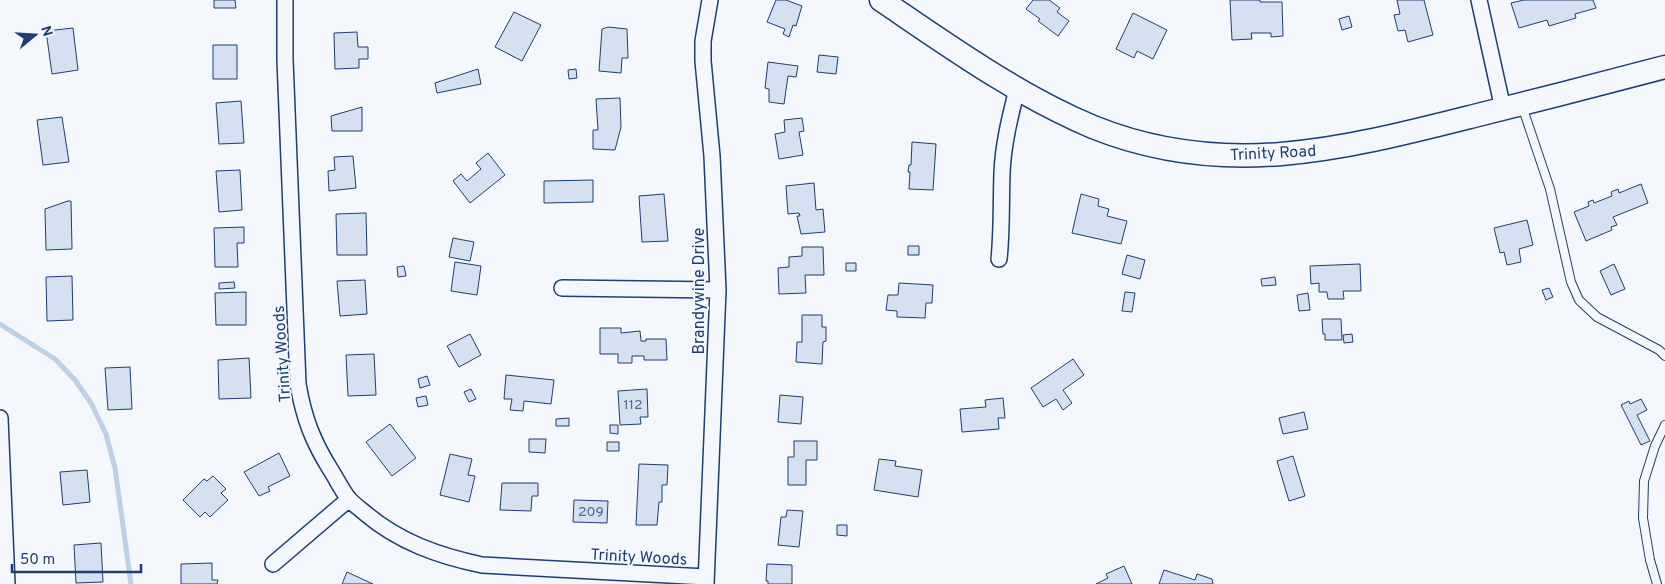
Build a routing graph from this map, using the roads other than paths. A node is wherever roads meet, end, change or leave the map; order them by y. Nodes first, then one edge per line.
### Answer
1 (285, 0) edge
2 (710, 0) edge
3 (881, 0) edge
4 (1480, 0) edge
5 (1665, 68) edge
6 (1016, 89) junction
7 (1512, 106) junction
8 (999, 259) dead end
9 (562, 288) dead end
10 (718, 290) junction
11 (1665, 356) edge
12 (0, 418) edge
13 (1665, 425) edge
14 (349, 499) junction
15 (273, 564) dead end
16 (706, 580) edge
17 (7, 584) edge
18 (1658, 584) edge

1 - 14 street, Trinity Woods
2 - 10 street, Brandywine Drive
3 - 6 main road, Trinity Road
4 - 7 street
5 - 7 main road, Trinity Road
6 - 7 main road, Trinity Road
6 - 8 street
7 - 11 lane
9 - 10 street
10 - 16 street, Brandywine Drive
12 - 17 street
13 - 18 lane
14 - 15 street
14 - 16 street, Trinity Woods

